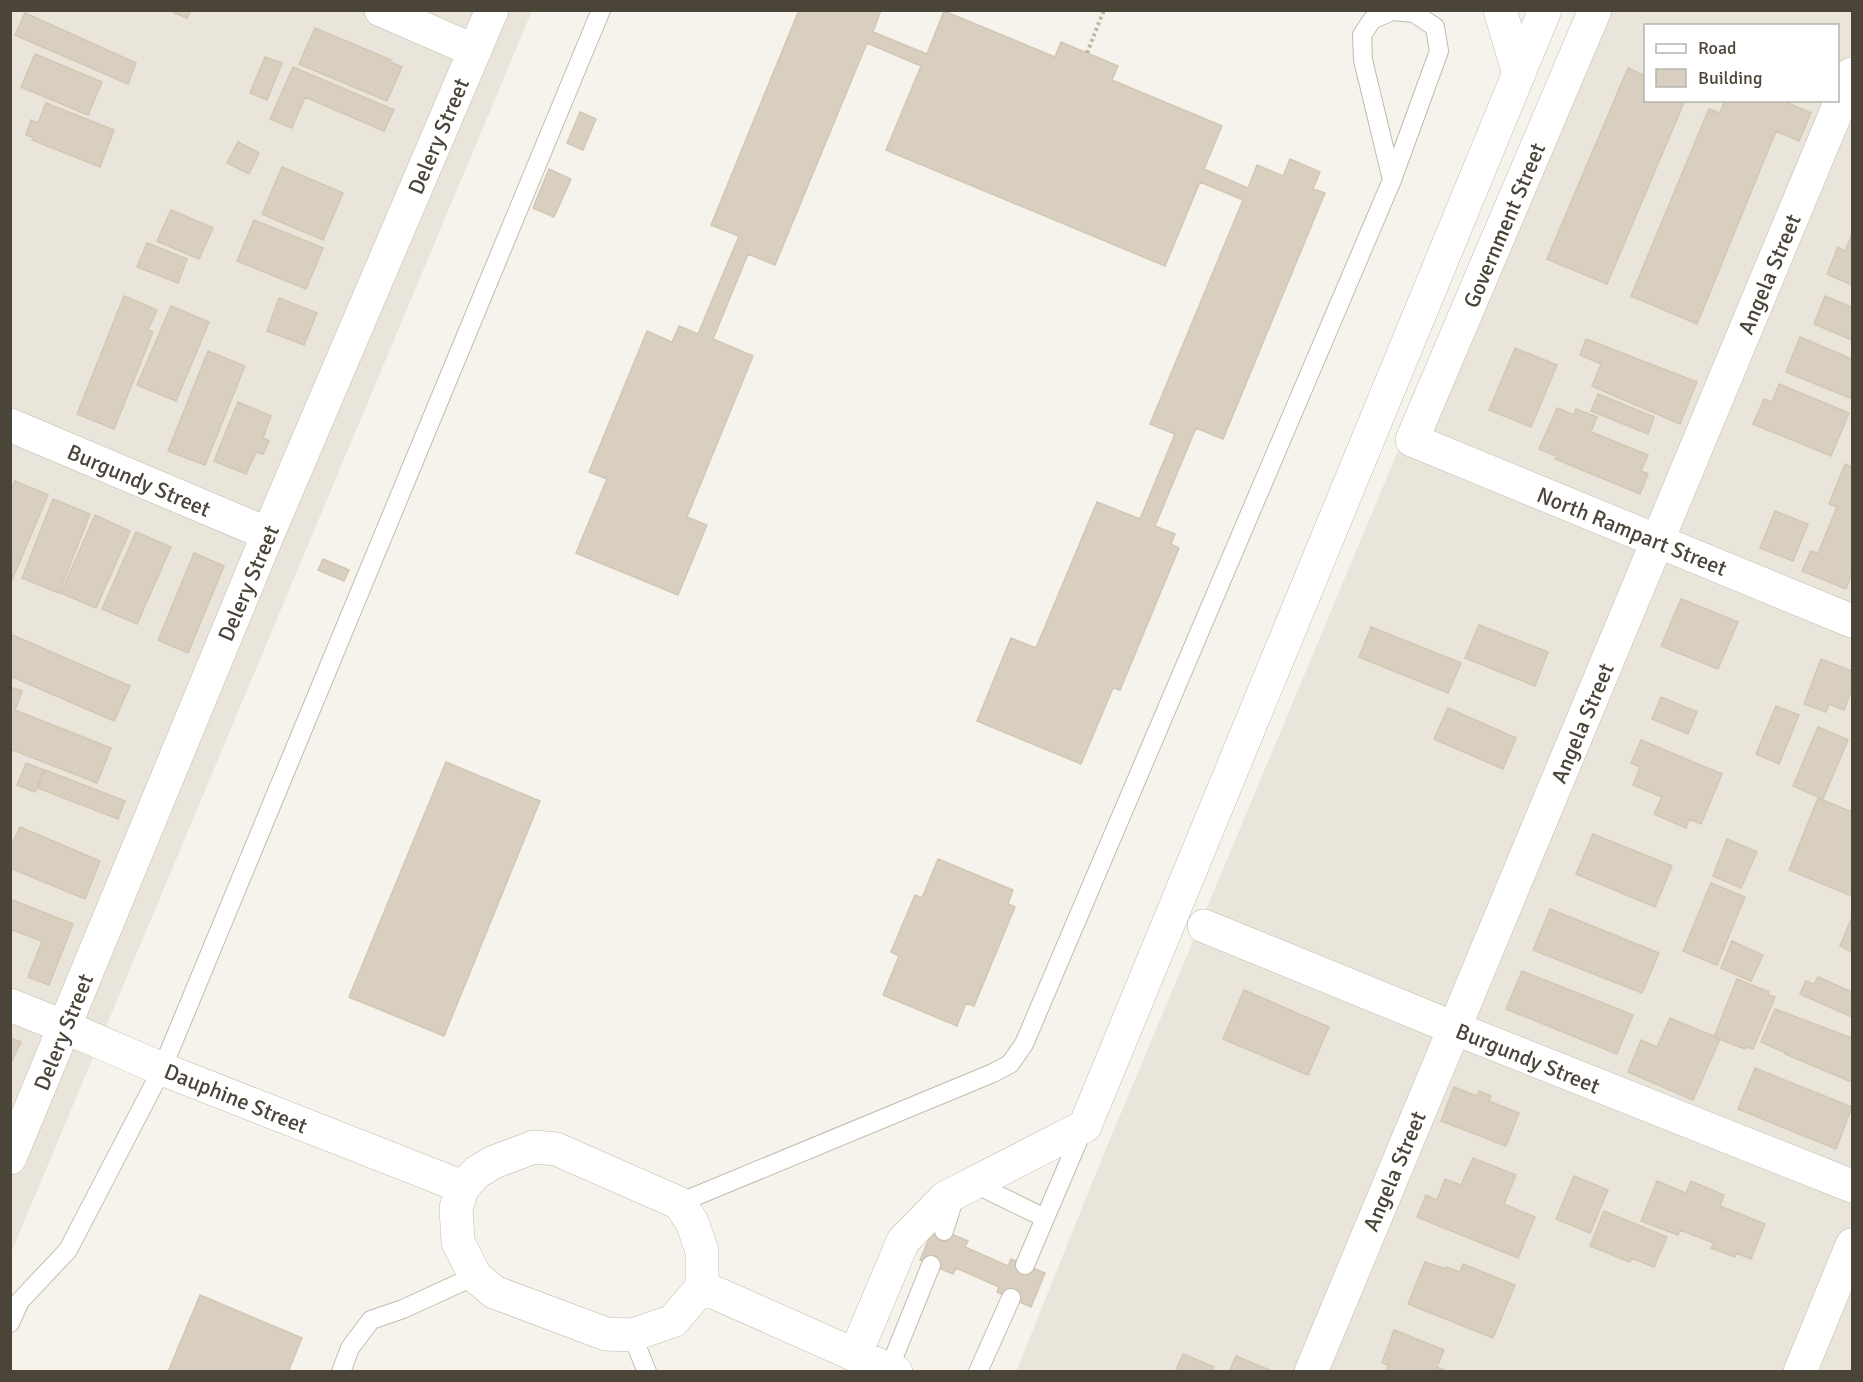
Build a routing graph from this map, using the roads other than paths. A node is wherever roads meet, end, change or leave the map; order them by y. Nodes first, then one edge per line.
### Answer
1 (381, 10) edge
2 (492, 10) edge
3 (601, 10) edge
4 (1500, 10) edge
5 (1545, 10) edge
6 (1595, 10) edge
7 (474, 51) junction
8 (1519, 74) junction
9 (1852, 74) edge
10 (1392, 180) junction
11 (10, 425) edge
12 (1413, 440) joint
13 (268, 534) junction
14 (1658, 542) junction
15 (1852, 621) edge
16 (1204, 926) dead end
17 (10, 1005) edge
18 (65, 1027) junction
19 (1454, 1028) junction
20 (162, 1069) junction
21 (1085, 1126) junction
22 (10, 1158) edge
23 (1852, 1186) edge
24 (462, 1187) junction
25 (965, 1187) junction
26 (679, 1203) junction
27 (1045, 1218) junction
28 (944, 1231) dead end
29 (1852, 1245) edge
30 (931, 1265) dead end
31 (1025, 1265) dead end
32 (476, 1276) junction
33 (702, 1287) junction
34 (1011, 1298) dead end
35 (10, 1323) edge
36 (632, 1335) junction
37 (855, 1355) junction
38 (893, 1370) edge
39 (341, 1371) edge
40 (647, 1371) edge
41 (978, 1371) edge
42 (1311, 1371) edge
43 (1800, 1371) edge

1 - 7 street
2 - 7 street, Delery Street
3 - 20 lane
4 - 8 street
5 - 8 street
6 - 12 street, Government Street
7 - 13 street, Delery Street
8 - 21 street
9 - 14 street, Angela Street
10 - 10 lane
10 - 26 lane
11 - 13 street, Burgundy Street
12 - 14 street, North Rampart Street
13 - 18 street, Delery Street
14 - 15 street, North Rampart Street
14 - 19 street, Angela Street
16 - 19 street, Burgundy Street
17 - 18 street, Dauphine Street
18 - 20 street, Dauphine Street
18 - 22 street, Delery Street
19 - 23 street, Burgundy Street
19 - 42 street, Angela Street
20 - 24 street, Dauphine Street
20 - 35 lane
21 - 25 street
21 - 27 lane
24 - 26 street
24 - 32 street
25 - 27 lane
25 - 28 lane
25 - 37 street
26 - 33 street
27 - 31 lane
29 - 43 street
30 - 38 lane
32 - 36 street
32 - 39 lane
33 - 36 street
33 - 37 street
34 - 41 lane
36 - 40 lane
37 - 38 street

